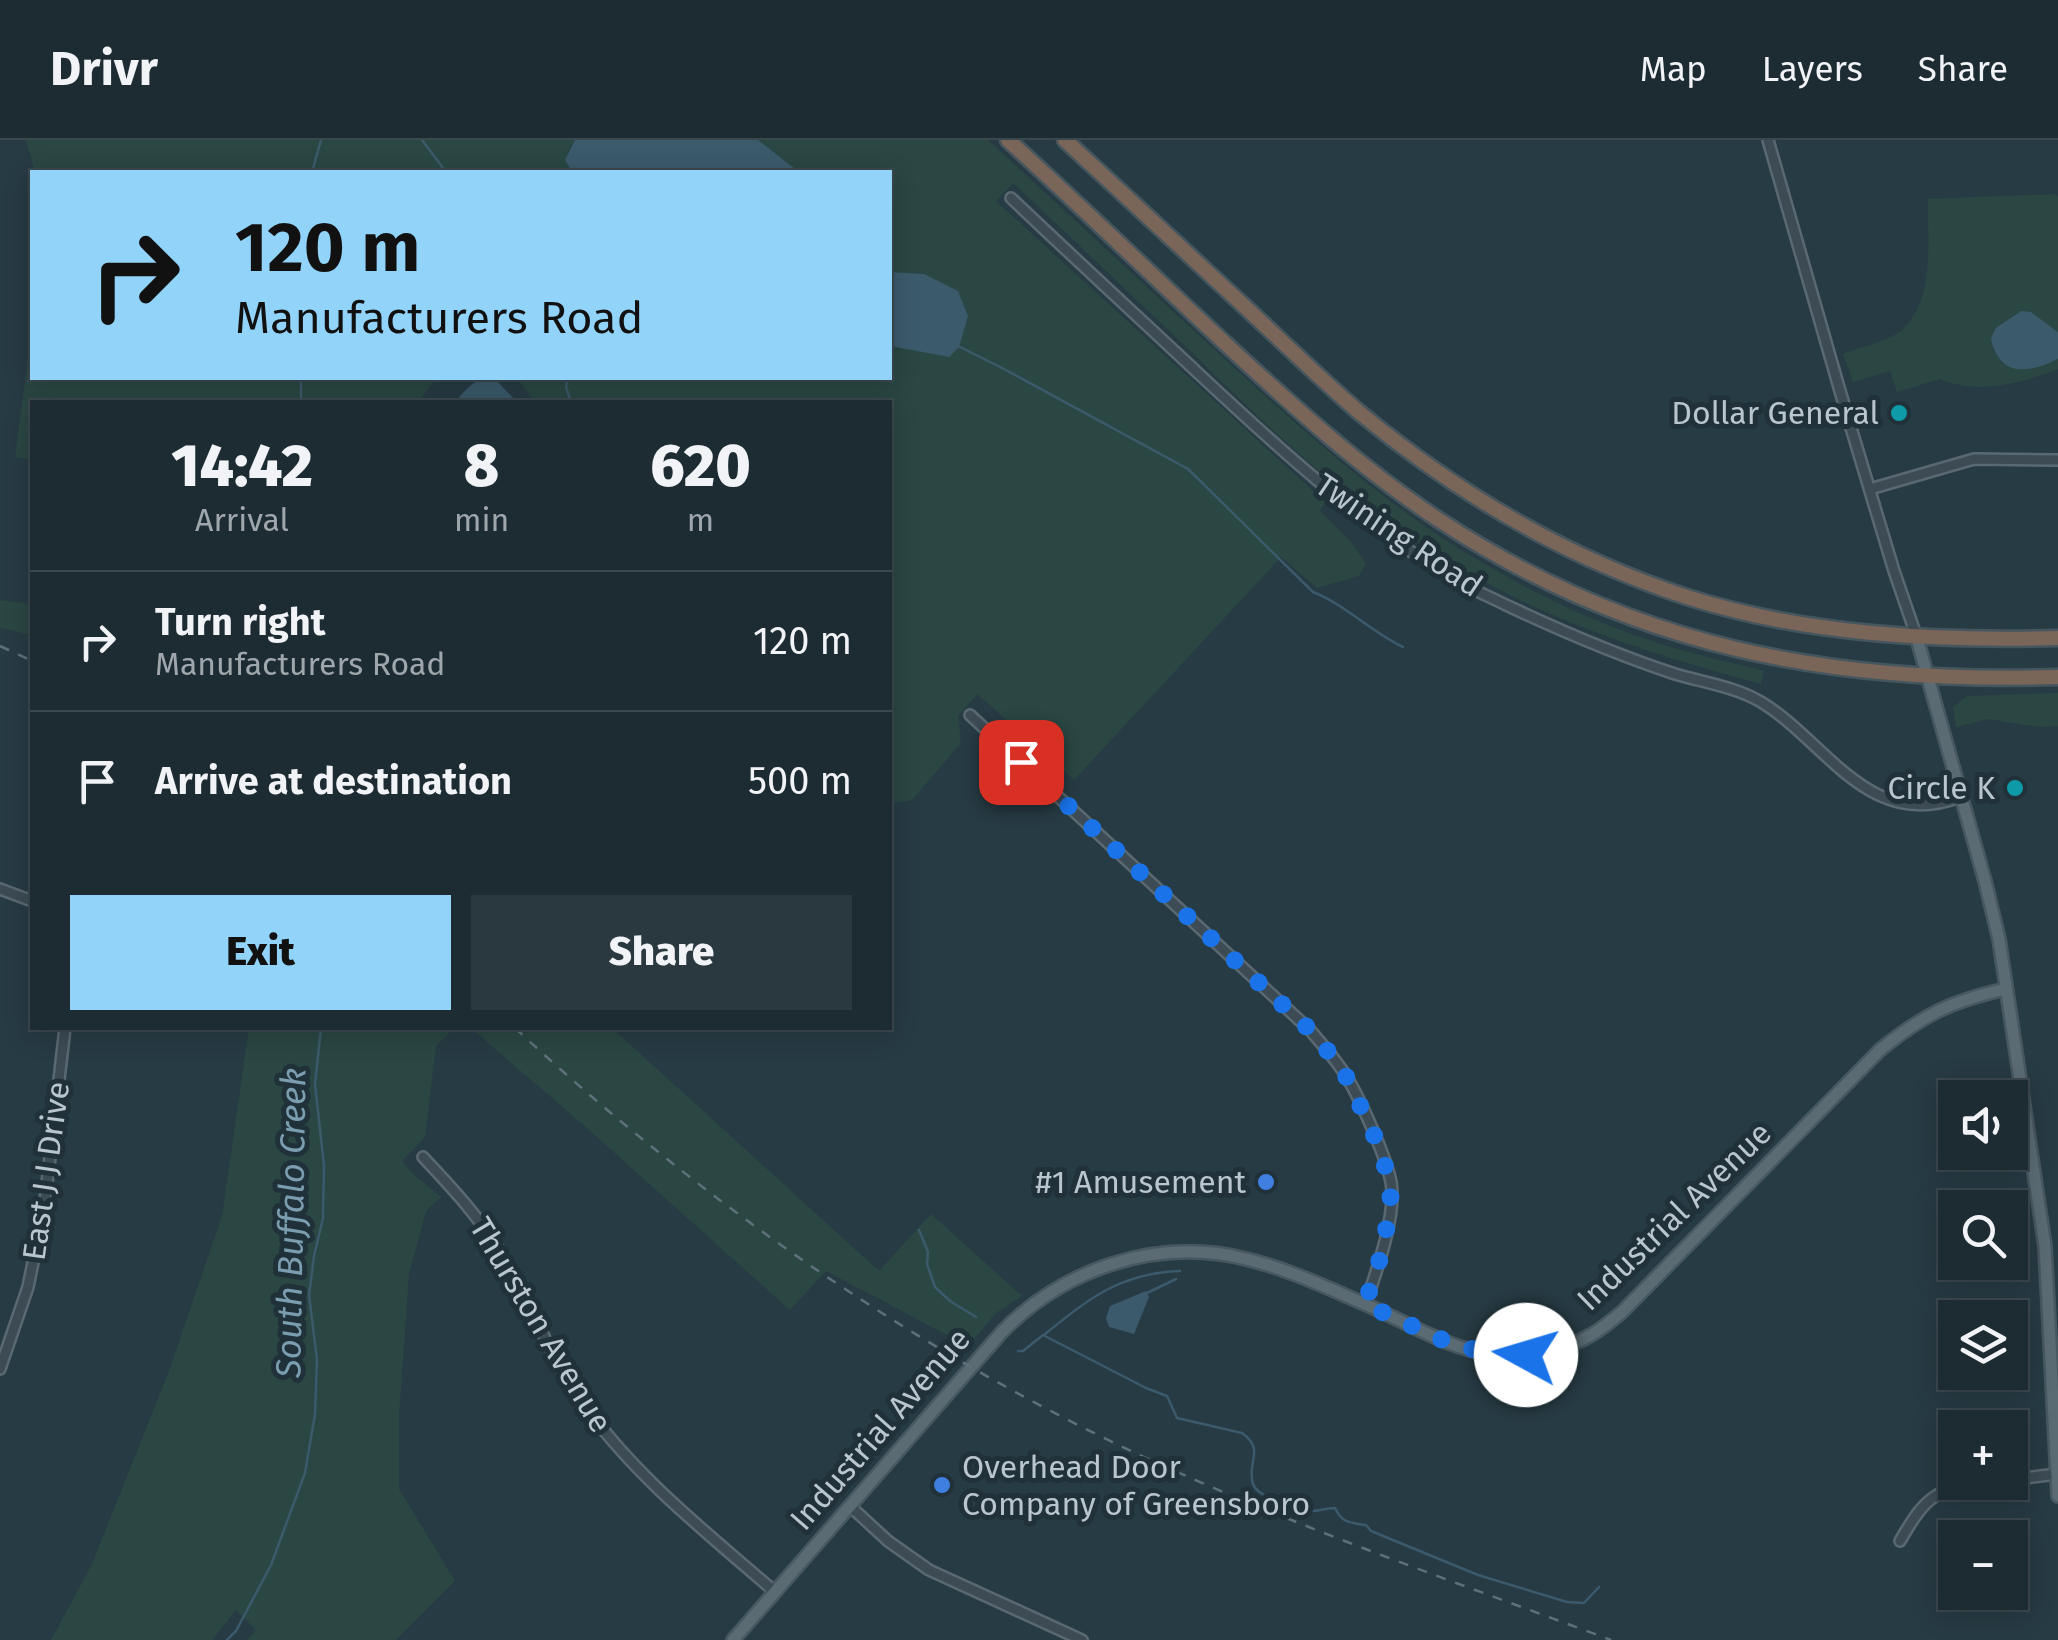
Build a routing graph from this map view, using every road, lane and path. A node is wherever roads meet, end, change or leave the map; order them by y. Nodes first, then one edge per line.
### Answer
1 (1008, 140) edge
2 (1065, 140) edge
3 (1768, 140) edge
4 (1010, 198) dead end
5 (2058, 460) edge
6 (1870, 490) junction
7 (1916, 635) junction
8 (2058, 638) edge
9 (2058, 676) edge
10 (1927, 677) junction
11 (970, 716) dead end
12 (1960, 797) junction
13 (0, 889) edge
14 (30, 900) edge
15 (2006, 989) junction
16 (65, 1030) edge
17 (423, 1157) dead end
18 (1365, 1304) junction
19 (0, 1369) edge
20 (2056, 1474) edge
21 (2028, 1478) edge
22 (1938, 1495) edge
23 (2058, 1496) edge
24 (850, 1506) junction
25 (1900, 1541) dead end
26 (775, 1592) junction
27 (733, 1640) edge
28 (1082, 1640) edge

1 - 10 highway
2 - 7 highway
3 - 6 street
4 - 12 street, Twining Road
5 - 6 street
6 - 7 street
7 - 8 highway
7 - 10 main road
9 - 10 highway
10 - 12 main road
11 - 18 street
12 - 15 main road
13 - 14 street
15 - 18 main road, Industrial Avenue
15 - 20 main road
16 - 19 street, East J J Drive
17 - 26 street, Thurston Avenue
18 - 24 main road, Industrial Avenue
20 - 21 street
20 - 23 main road
22 - 25 street
24 - 26 main road, Industrial Avenue
24 - 28 street
26 - 27 main road, Industrial Avenue

